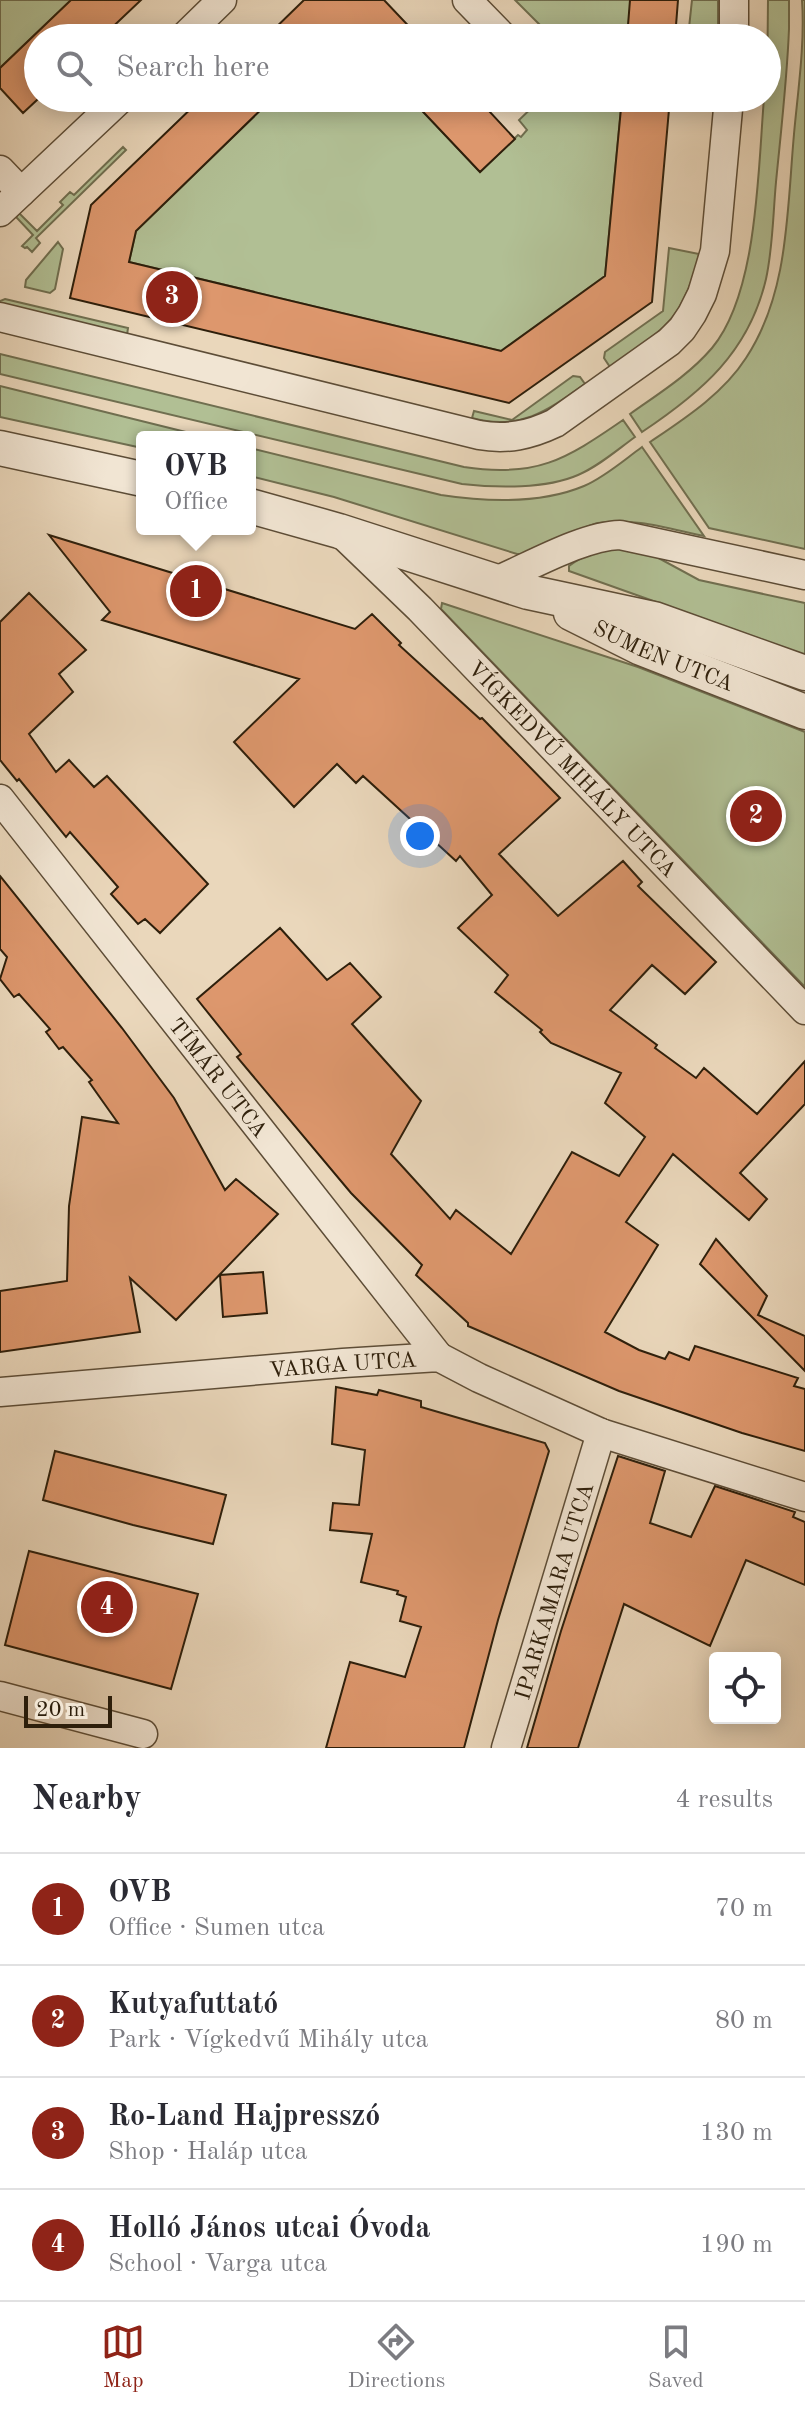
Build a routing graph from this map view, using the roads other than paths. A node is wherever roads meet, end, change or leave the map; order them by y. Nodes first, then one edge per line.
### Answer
1 (222, 0) edge
2 (467, 0) edge
3 (734, 0) edge
4 (197, 24) edge
5 (490, 24) edge
6 (734, 24) edge
7 (106, 112) edge
8 (728, 112) edge
9 (0, 170) edge
10 (21, 192) junction
11 (0, 212) edge
12 (0, 317) edge
13 (0, 448) edge
14 (136, 478) edge
15 (256, 508) edge
16 (339, 531) junction
17 (805, 575) edge
18 (496, 581) junction
19 (528, 592) junction
20 (805, 673) edge
21 (805, 712) edge
22 (6, 818) edge
23 (805, 1010) edge
24 (439, 1357) junction
25 (0, 1392) edge
26 (601, 1433) junction
27 (805, 1497) edge
28 (0, 1696) edge
29 (143, 1734) dead end
30 (506, 1748) edge

1 - 4 street
2 - 5 street
3 - 6 street
7 - 10 street
8 - 12 street
9 - 10 street
10 - 11 street
13 - 14 street
15 - 16 street, SUMEN UTCA
16 - 18 street, SUMEN UTCA
16 - 23 street, VÍGKEDVŰ MIHÁLY UTCA
17 - 18 street
18 - 19 street, SUMEN UTCA
19 - 20 street, SUMEN UTCA
19 - 21 street, SUMEN UTCA
22 - 24 street, TÍMÁR UTCA
24 - 25 street, VARGA UTCA
24 - 26 street, VARGA UTCA
26 - 27 street, VARGA UTCA
26 - 30 street, IPARKAMARA UTCA
28 - 29 street

